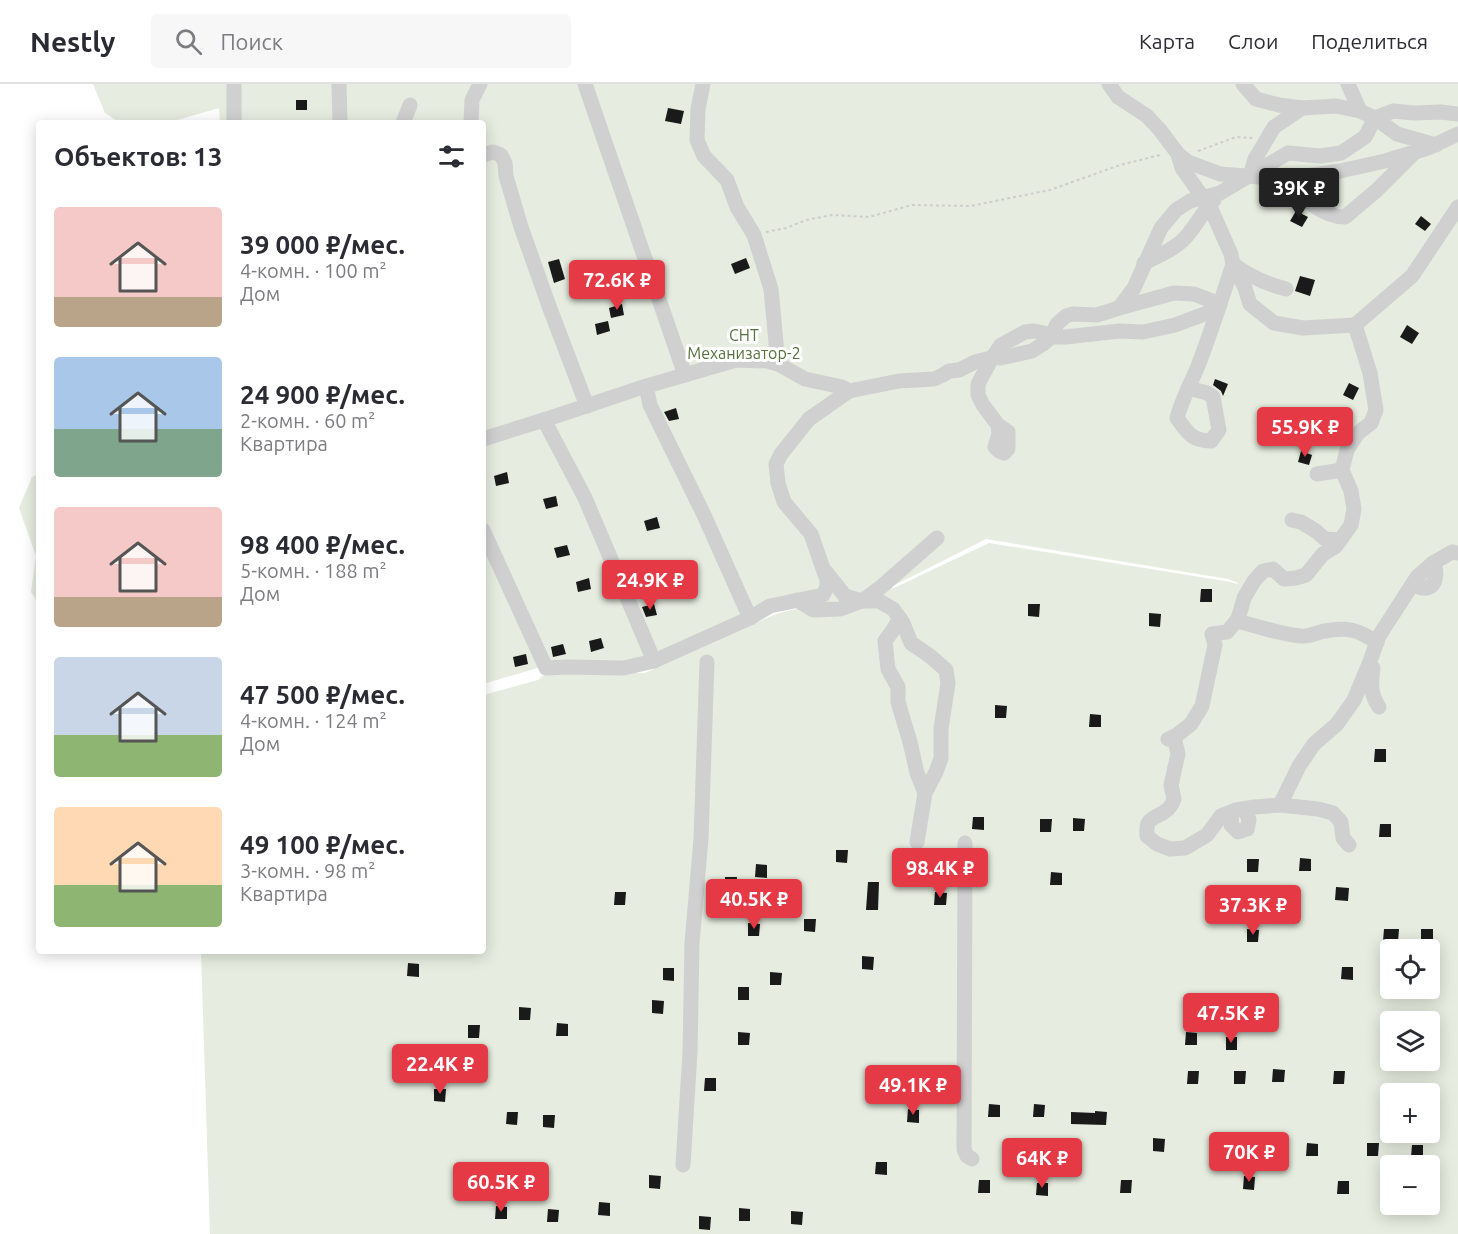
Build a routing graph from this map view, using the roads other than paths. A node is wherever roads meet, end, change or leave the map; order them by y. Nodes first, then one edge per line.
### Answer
1 (234, 84) edge
2 (339, 84) edge
3 (480, 84) edge
4 (585, 84) edge
5 (704, 84) edge
6 (1109, 84) edge
7 (1243, 84) edge
8 (1348, 84) edge
9 (410, 105) dead end
10 (1302, 108) junction
11 (1360, 111) junction
12 (1458, 114) edge
13 (1375, 118) junction
14 (234, 120) edge
15 (340, 120) edge
16 (404, 120) edge
17 (471, 120) edge
18 (1458, 134) edge
19 (1436, 145) junction
20 (1414, 153) junction
21 (486, 154) edge
22 (1178, 154) junction
23 (1250, 176) junction
24 (1286, 179) junction
25 (1206, 201) junction
26 (1458, 207) edge
27 (1144, 263) junction
28 (1233, 264) junction
29 (1286, 289) dead end
30 (1219, 306) junction
31 (1119, 308) junction
32 (1354, 325) junction
33 (1051, 337) junction
34 (992, 358) junction
35 (778, 364) junction
36 (685, 375) junction
37 (646, 386) junction
38 (1188, 388) dead end
39 (849, 391) junction
40 (587, 406) junction
41 (544, 420) junction
42 (998, 425) dead end
43 (486, 435) edge
44 (1342, 470) junction
45 (1317, 474) dead end
46 (1292, 520) dead end
47 (486, 537) edge
48 (936, 538) dead end
49 (1340, 540) junction
50 (1458, 553) edge
51 (822, 567) junction
52 (797, 600) junction
53 (861, 601) junction
54 (750, 618) junction
55 (900, 618) junction
56 (1236, 621) junction
57 (1375, 648) junction
58 (654, 661) junction
59 (707, 662) dead end
60 (1379, 707) dead end
61 (925, 793) junction
62 (1280, 805) junction
63 (917, 842) dead end
64 (966, 843) dead end
65 (1349, 845) dead end
66 (972, 1159) dead end
67 (683, 1166) dead end

1 - 14 street
2 - 15 street
3 - 17 street
4 - 36 street
5 - 35 street
6 - 22 street
7 - 10 street
8 - 11 street
9 - 16 street
10 - 11 street
10 - 23 street
11 - 13 street
12 - 13 street
13 - 19 street
13 - 23 street
18 - 19 street
19 - 20 street
20 - 24 street
20 - 24 street
21 - 40 street
22 - 23 street
22 - 25 street
23 - 24 street
23 - 25 street
25 - 27 street
25 - 27 street
25 - 28 street
26 - 32 street
27 - 31 street
28 - 29 street
28 - 30 street
28 - 32 street
30 - 31 street
30 - 33 street
30 - 38 street
31 - 33 street
32 - 44 street
33 - 34 street
34 - 39 street
34 - 42 street
35 - 36 street
35 - 39 street
36 - 37 street
37 - 40 street
37 - 54 street
39 - 51 street
40 - 41 street
41 - 43 street
41 - 58 street
44 - 45 street
44 - 49 street
46 - 49 street
47 - 58 street
48 - 53 street
49 - 56 street
50 - 57 street
51 - 52 street
51 - 53 street
52 - 53 street
52 - 54 street
53 - 55 street
54 - 58 street
55 - 61 street
55 - 61 street
56 - 57 street
56 - 62 street
57 - 60 street
57 - 62 street
59 - 67 street
61 - 63 street
62 - 65 street
64 - 66 street

